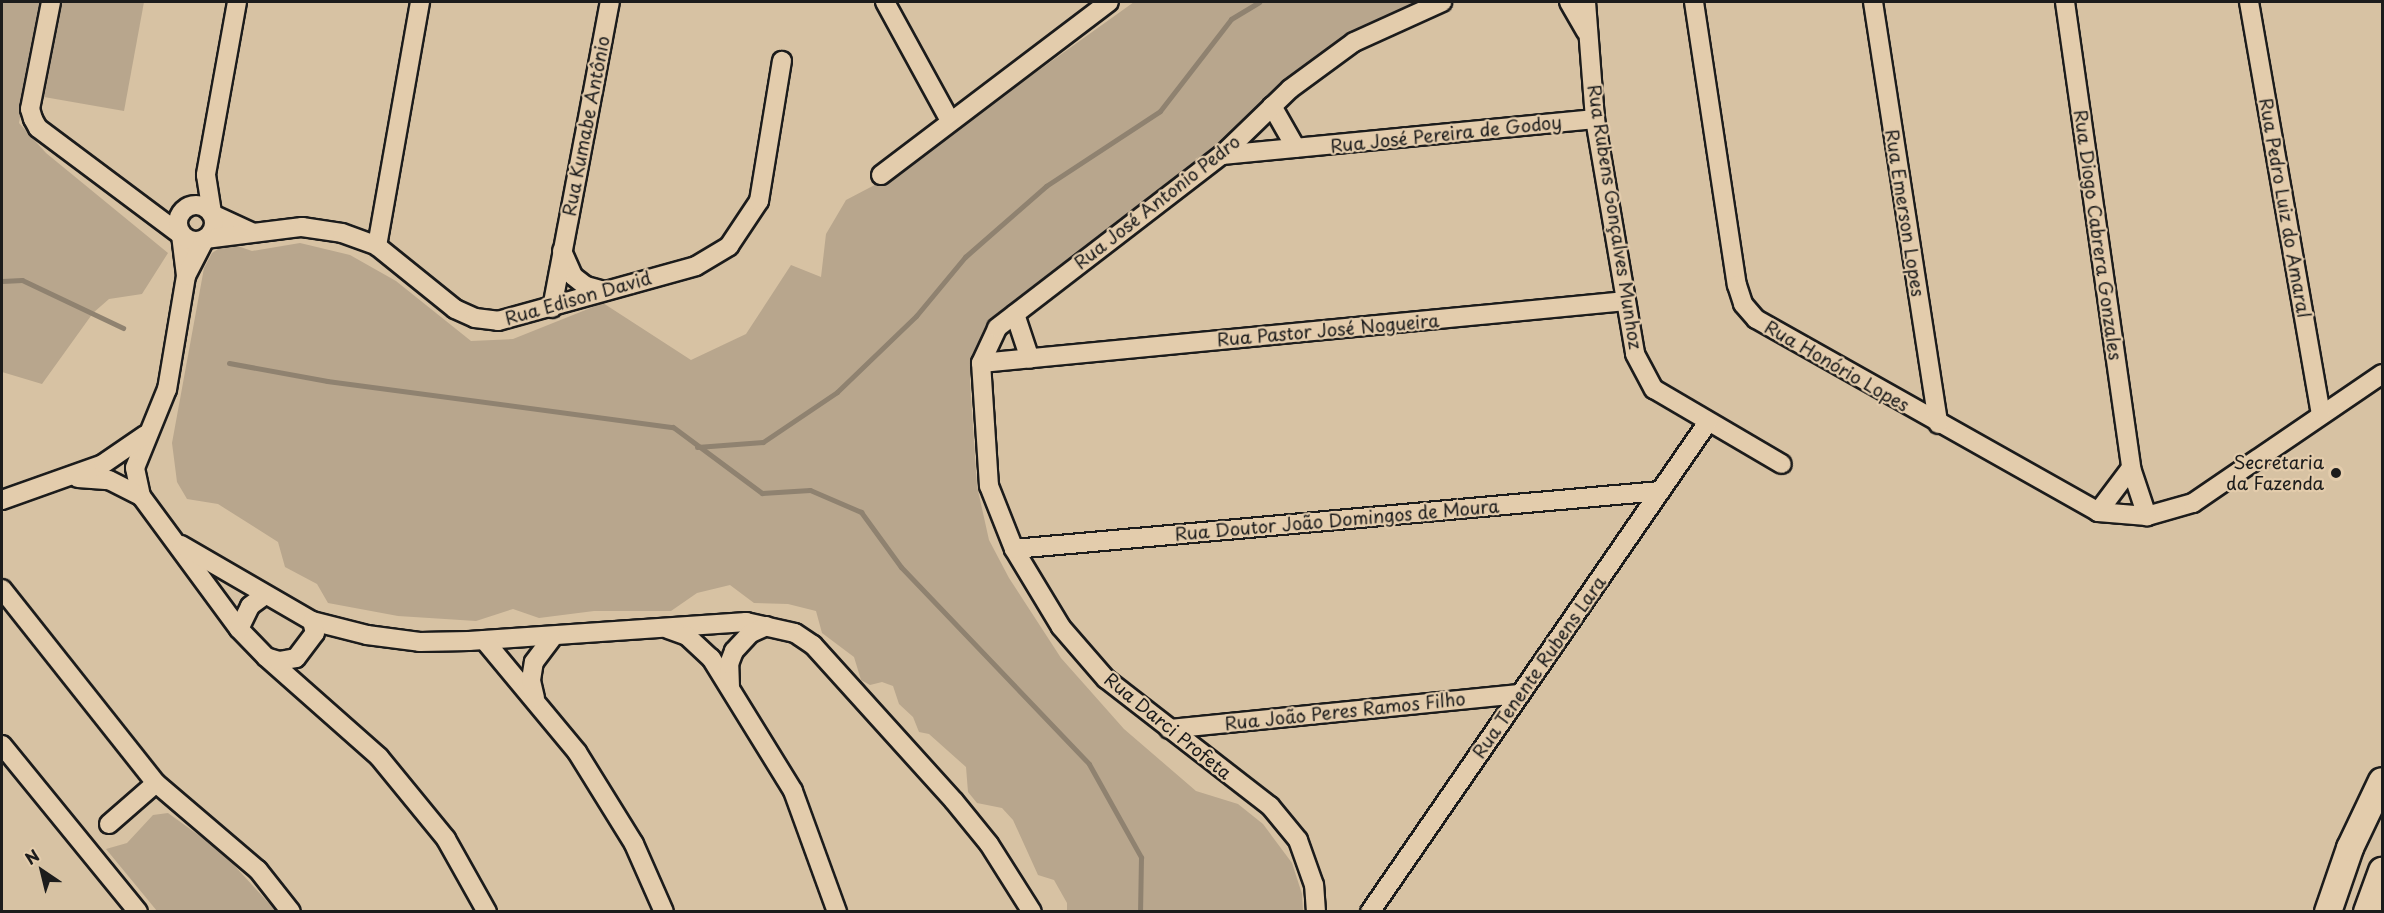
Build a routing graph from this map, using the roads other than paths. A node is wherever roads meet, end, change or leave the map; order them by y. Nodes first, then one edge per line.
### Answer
1 (51, 2) edge
2 (237, 2) edge
3 (420, 2) edge
4 (610, 2) edge
5 (885, 2) edge
6 (1109, 2) edge
7 (1442, 2) edge
8 (1569, 2) edge
9 (1586, 2) edge
10 (1694, 2) edge
11 (1873, 2) edge
12 (2065, 2) edge
13 (2249, 2) edge
14 (1088, 7) edge
15 (1589, 37) junction
16 (782, 61) dead end
17 (1272, 106) junction
18 (949, 119) junction
19 (1595, 119) junction
20 (1296, 148) junction
21 (1222, 155) junction
22 (206, 175) junction
23 (881, 175) dead end
24 (144, 205) junction
25 (185, 208) junction
26 (212, 214) junction
27 (251, 232) junction
28 (181, 235) junction
29 (205, 239) junction
30 (377, 246) junction
31 (562, 251) junction
32 (186, 276) junction
33 (601, 290) junction
34 (1626, 301) junction
35 (552, 308) junction
36 (1015, 314) junction
37 (1029, 358) junction
38 (981, 363) junction
39 (2382, 374) edge
40 (2321, 414) junction
41 (1708, 422) junction
42 (1938, 424) junction
43 (150, 429) junction
44 (118, 456) junction
45 (1782, 464) dead end
46 (135, 468) junction
47 (2131, 468) junction
48 (70, 479) junction
49 (1660, 491) junction
50 (141, 496) junction
51 (2, 500) edge
52 (2098, 512) junction
53 (2147, 516) junction
54 (179, 544) junction
55 (1014, 549) junction
56 (2, 589) edge
57 (265, 595) junction
58 (312, 621) junction
59 (767, 626) junction
60 (239, 629) junction
61 (668, 629) junction
62 (553, 637) junction
63 (484, 640) junction
64 (266, 657) junction
65 (730, 688) junction
66 (1520, 694) junction
67 (535, 698) junction
68 (1169, 729) junction
69 (2, 745) edge
70 (2382, 781) edge
71 (156, 783) junction
72 (109, 824) dead end
73 (2382, 872) edge
74 (1318, 911) edge
75 (138, 912) edge
76 (291, 912) edge
77 (487, 912) edge
78 (663, 912) edge
79 (837, 912) edge
80 (1032, 912) edge
81 (1370, 912) edge
82 (2328, 912) edge
83 (2367, 912) edge

1 - 24 street
2 - 22 street
3 - 30 street
4 - 31 street, Rua Kumabe Antônio
5 - 18 street
6 - 14 street
7 - 17 street, Rua José Antonio Pedro
8 - 15 street
9 - 15 street, Rua Rubens Gonçalves Munhoz
10 - 42 street, Rua Honório Lopes
11 - 42 street, Rua Emerson Lopes
12 - 47 street, Rua Diogo Cabrera Gonzales
13 - 40 street, Rua Pedro Luiz do Amaral
14 - 18 street
15 - 19 street, Rua Rubens Gonçalves Munhoz
16 - 33 street, Rua Edison David
17 - 20 street
17 - 21 street, Rua José Antonio Pedro
18 - 23 street
19 - 20 street, Rua José Pereira de Godoy
19 - 34 street, Rua Rubens Gonçalves Munhoz
20 - 21 street, Rua José Pereira de Godoy
21 - 36 street, Rua José Antonio Pedro
22 - 25 street
22 - 26 street
24 - 25 street
24 - 28 street
25 - 26 street
25 - 28 street
26 - 27 street
26 - 29 street
27 - 29 street, Rua Edison David
27 - 30 street, Rua Edison David
28 - 29 street
28 - 32 street
29 - 32 street
30 - 35 street, Rua Edison David
31 - 33 street
31 - 35 street, Rua Kumabe Antônio
32 - 43 street
33 - 35 street, Rua Edison David
34 - 37 street, Rua Pastor José Nogueira
34 - 41 street, Rua Rubens Gonçalves Munhoz
36 - 37 street
36 - 38 street, Rua José Antonio Pedro
37 - 38 street, Rua Pastor José Nogueira
38 - 55 street, Rua Darci Profeta
39 - 40 street
40 - 53 street
41 - 45 street, Rua Rubens Gonçalves Munhoz
41 - 49 street, Rua Tenente Rubens Lara
42 - 52 street, Rua Honório Lopes
43 - 44 street
43 - 46 street
44 - 46 street
44 - 48 street
46 - 50 street
47 - 52 street
47 - 53 street, Rua Diogo Cabrera Gonzales
48 - 50 street
48 - 51 street
49 - 55 street, Rua Doutor João Domingos de Moura
49 - 66 street, Rua Tenente Rubens Lara
50 - 54 street
52 - 53 street, Rua Honório Lopes
54 - 57 street
54 - 60 street
55 - 68 street, Rua Darci Profeta
56 - 71 street
57 - 58 street
57 - 60 street
58 - 63 street
58 - 64 street
59 - 61 street
59 - 65 street
59 - 80 street
60 - 64 street
61 - 62 street
61 - 65 street
62 - 63 street
62 - 67 street
63 - 67 street
64 - 77 street
65 - 79 street
66 - 68 street, Rua João Peres Ramos Filho
66 - 81 street, Rua Tenente Rubens Lara
67 - 78 street
68 - 74 street, Rua Darci Profeta
69 - 75 street
70 - 82 main road
71 - 72 street
71 - 76 street
73 - 83 main road

